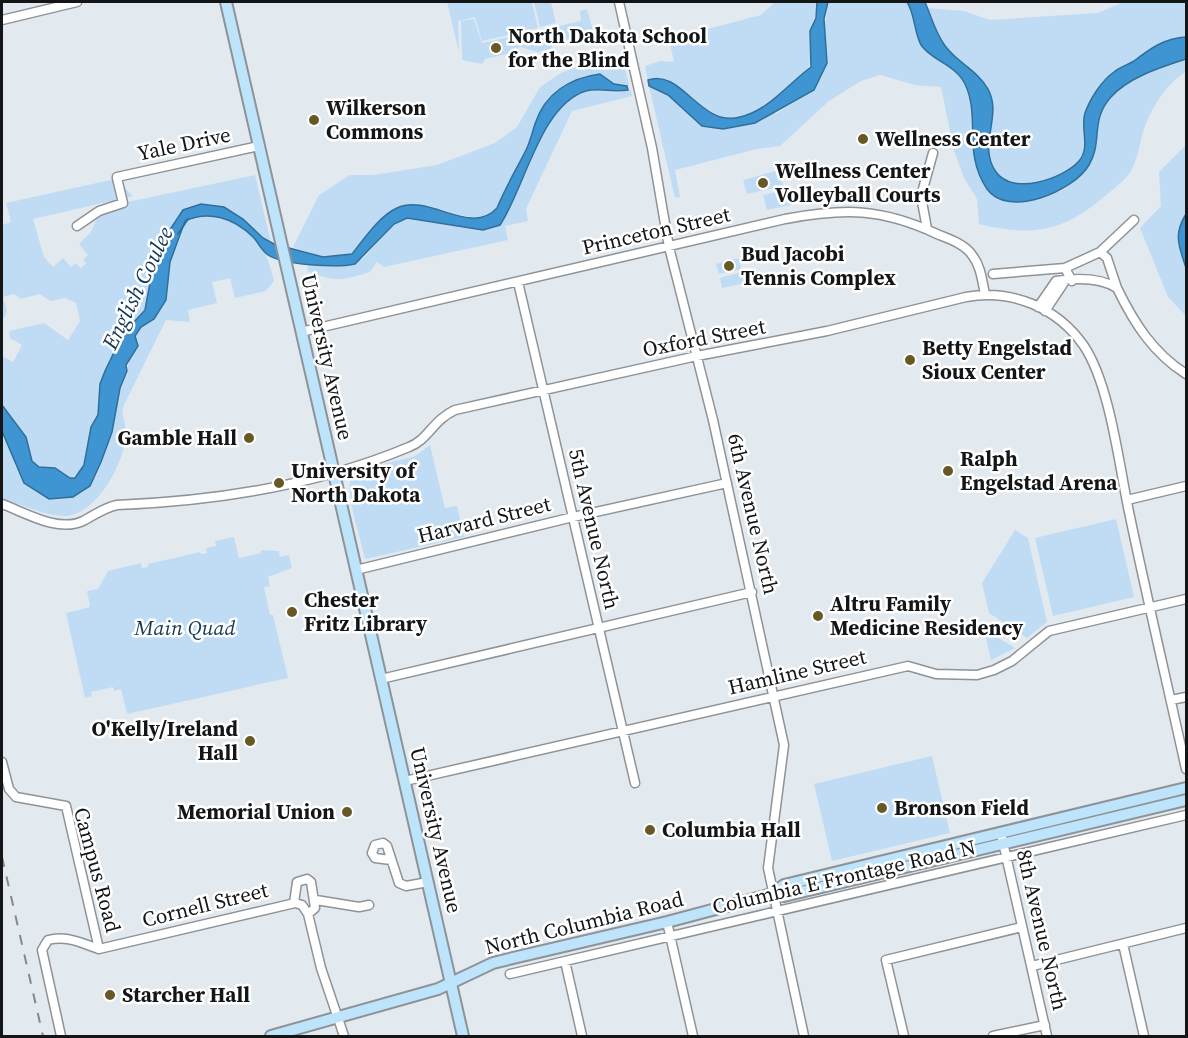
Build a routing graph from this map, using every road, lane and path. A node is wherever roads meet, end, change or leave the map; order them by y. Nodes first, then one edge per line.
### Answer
1 (77, 2) edge
2 (226, 2) edge
3 (619, 2) edge
4 (2, 20) edge
5 (259, 146) junction
6 (933, 153) dead end
7 (1134, 220) dead end
8 (78, 226) dead end
9 (927, 229) junction
10 (669, 247) junction
11 (1100, 252) junction
12 (1065, 268) junction
13 (993, 274) dead end
14 (1069, 281) junction
15 (519, 282) junction
16 (1117, 288) junction
17 (985, 294) junction
18 (1042, 309) junction
19 (302, 332) junction
20 (697, 357) junction
21 (1186, 374) edge
22 (543, 390) junction
23 (334, 473) junction
24 (727, 483) junction
25 (1186, 486) edge
26 (1126, 500) junction
27 (2, 504) edge
28 (573, 517) junction
29 (356, 570) junction
30 (752, 592) junction
31 (1186, 599) edge
32 (1149, 608) junction
33 (598, 629) junction
34 (381, 678) junction
35 (775, 696) junction
36 (1186, 697) edge
37 (1171, 700) junction
38 (621, 731) junction
39 (2, 762) edge
40 (1186, 769) edge
41 (405, 781) junction
42 (635, 783) dead end
43 (1186, 788) edge
44 (1186, 800) edge
45 (1186, 815) edge
46 (1002, 837) junction
47 (1007, 857) junction
48 (391, 860) dead end
49 (428, 882) junction
50 (772, 894) junction
51 (316, 900) junction
52 (289, 904) junction
53 (369, 905) dead end
54 (776, 912) junction
55 (308, 914) junction
56 (667, 922) junction
57 (1022, 927) junction
58 (1186, 928) edge
59 (670, 936) junction
60 (1123, 944) junction
61 (99, 949) junction
62 (565, 961) junction
63 (1032, 966) junction
64 (510, 974) dead end
65 (451, 985) junction
66 (340, 1018) junction
67 (1045, 1025) junction
68 (62, 1036) edge
69 (271, 1036) edge
70 (344, 1036) edge
71 (463, 1036) edge
72 (582, 1036) edge
73 (693, 1036) edge
74 (804, 1036) edge
75 (904, 1036) edge
76 (993, 1036) edge
77 (1047, 1036) edge
78 (1144, 1036) edge

1 - 4 street
2 - 5 main road, University Avenue
3 - 10 street, 6th Avenue North
5 - 8 street, Yale Drive
5 - 19 main road, University Avenue
6 - 9 street
7 - 11 street
9 - 10 street, Princeton Street
9 - 17 street, Princeton Street
10 - 15 street, Princeton Street
10 - 20 street, 6th Avenue North
11 - 12 street
11 - 16 street
12 - 13 street
12 - 14 street
14 - 16 street
14 - 18 street
15 - 19 street, Princeton Street
15 - 22 street, 5th Avenue North
16 - 21 street
17 - 18 street, Oxford Street
17 - 20 street, Oxford Street
18 - 26 street, Oxford Street
19 - 23 main road, University Avenue
20 - 22 street, Oxford Street
20 - 24 street, 6th Avenue North
22 - 23 street, Oxford Street
22 - 28 street, 5th Avenue North
23 - 27 street, Oxford Street
23 - 29 main road, University Avenue
24 - 28 street, Harvard Street
24 - 30 street, 6th Avenue North
25 - 26 street
26 - 32 street, Oxford Street
28 - 29 street, Harvard Street
28 - 33 street, 5th Avenue North
29 - 34 main road, University Avenue
30 - 33 street
30 - 35 street, 6th Avenue North
31 - 32 street, Hamline Street
32 - 35 street, Hamline Street
32 - 37 street, Oxford Street
33 - 34 street
33 - 38 street, 5th Avenue North
34 - 41 main road, University Avenue
35 - 38 street, Hamline Street
35 - 50 street, 6th Avenue North
36 - 37 street
37 - 40 street, Oxford Street
38 - 41 street, Hamline Street
38 - 42 street, 5th Avenue North
39 - 61 street, Campus Road
41 - 49 main road, University Avenue
43 - 46 main road, North Columbia Road
44 - 46 main road, North Columbia Road
45 - 47 street, Columbia E Frontage Road N
46 - 47 street, 8th Avenue North
46 - 50 main road, North Columbia Road
47 - 54 street, Columbia E Frontage Road N
47 - 57 street, 8th Avenue North
48 - 49 street
49 - 65 main road, University Avenue
50 - 54 street, 6th Avenue North
50 - 56 main road, North Columbia Road
51 - 52 street
51 - 53 street
51 - 55 street
52 - 55 street
52 - 61 street, Cornell Street
54 - 59 street, Columbia E Frontage Road N
54 - 74 street, 6th Avenue North
55 - 66 street
56 - 59 street
56 - 65 main road, North Columbia Road
57 - 63 street, 8th Avenue North
57 - 75 street
58 - 60 street
59 - 62 street, Columbia E Frontage Road N
59 - 73 street
60 - 63 street
60 - 78 street
61 - 68 street, Campus Road
62 - 64 street, Columbia E Frontage Road N
62 - 72 street
63 - 67 street, 8th Avenue North
65 - 66 main road, North Columbia Road
65 - 71 main road, University Avenue
66 - 69 main road, North Columbia Road
66 - 70 street
67 - 76 street
67 - 77 street, 8th Avenue North

